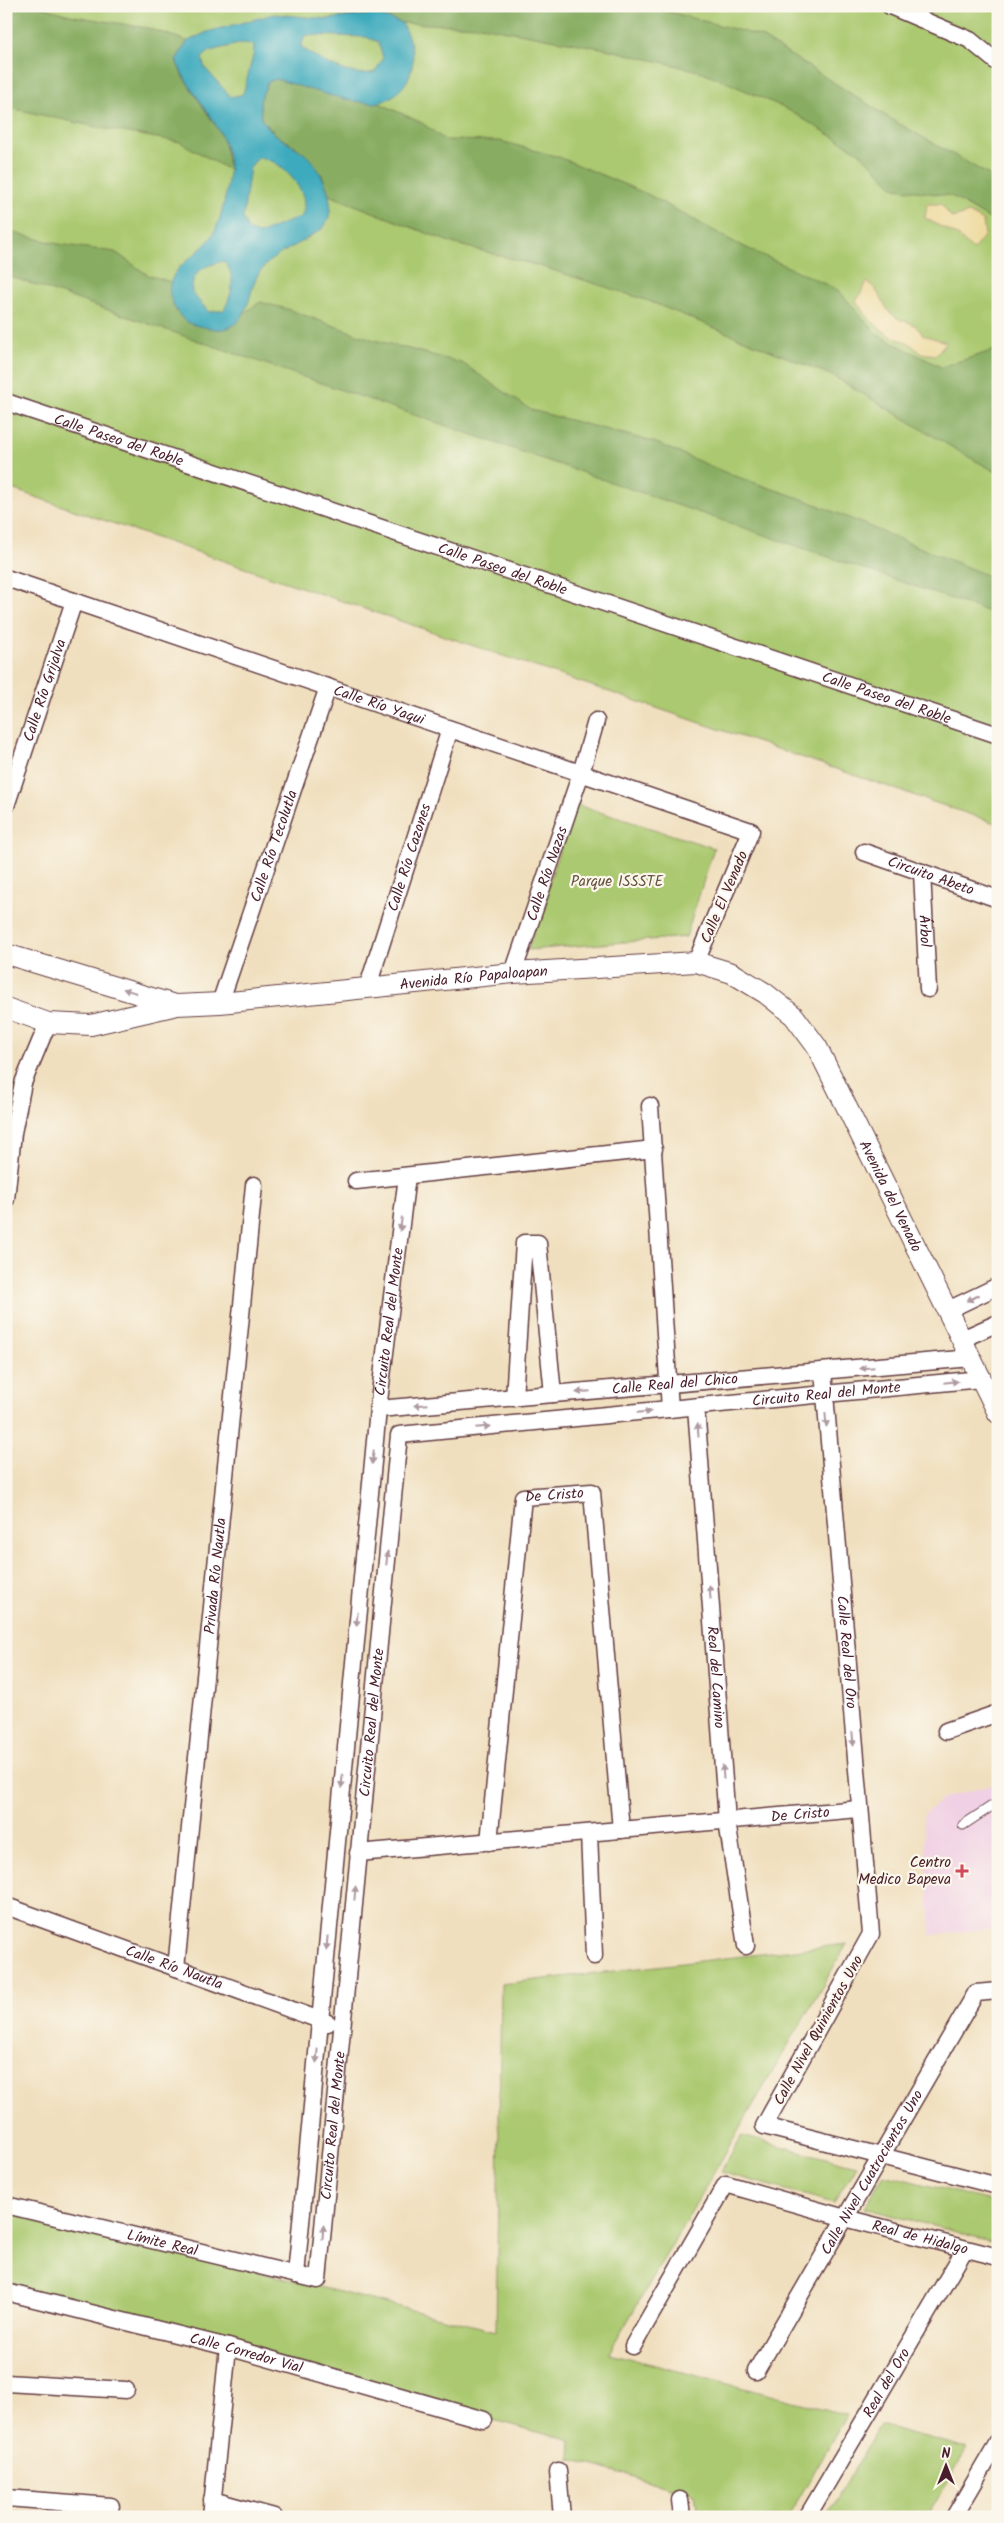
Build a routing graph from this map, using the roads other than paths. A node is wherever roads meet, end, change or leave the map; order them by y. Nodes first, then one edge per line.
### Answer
1 (890, 6) edge
2 (998, 63) edge
3 (6, 402) edge
4 (6, 578) edge
5 (74, 601) junction
6 (328, 687) junction
7 (596, 720) dead end
8 (450, 729) junction
9 (998, 735) edge
10 (581, 773) junction
11 (6, 806) edge
12 (751, 831) joint
13 (864, 852) dead end
14 (922, 872) junction
15 (998, 899) edge
16 (6, 954) edge
17 (696, 962) junction
18 (513, 973) junction
19 (368, 986) junction
20 (928, 989) dead end
21 (765, 993) joint
22 (220, 1003) junction
23 (177, 1005) junction
24 (6, 1008) edge
25 (48, 1023) junction
26 (650, 1106) dead end
27 (654, 1149) junction
28 (407, 1176) junction
29 (356, 1181) dead end
30 (254, 1185) dead end
31 (6, 1199) edge
32 (998, 1286) edge
33 (948, 1310) junction
34 (998, 1322) edge
35 (962, 1339) junction
36 (972, 1358) junction
37 (823, 1371) junction
38 (982, 1379) junction
39 (668, 1385) junction
40 (553, 1394) junction
41 (824, 1395) junction
42 (514, 1398) junction
43 (696, 1407) junction
44 (378, 1409) junction
45 (670, 1409) junction
46 (998, 1413) edge
47 (998, 1713) edge
48 (946, 1731) dead end
49 (998, 1802) edge
50 (859, 1809) junction
51 (727, 1821) junction
52 (963, 1826) dead end
53 (621, 1830) junction
54 (589, 1833) junction
55 (489, 1842) junction
56 (358, 1853) junction
57 (6, 1906) edge
58 (871, 1934) joint
59 (746, 1946) dead end
60 (594, 1956) dead end
61 (176, 1968) junction
62 (998, 1991) edge
63 (320, 2020) junction
64 (342, 2028) junction
65 (882, 2156) junction
66 (998, 2186) edge
67 (6, 2205) edge
68 (845, 2218) junction
69 (965, 2248) junction
70 (998, 2257) edge
71 (296, 2275) junction
72 (318, 2280) joint
73 (6, 2292) edge
74 (633, 2346) dead end
75 (228, 2347) junction
76 (756, 2371) dead end
77 (6, 2383) edge
78 (126, 2390) dead end
79 (484, 2420) dead end
80 (998, 2442) edge
81 (558, 2471) dead end
82 (6, 2498) edge
83 (212, 2500) junction
84 (111, 2506) dead end
85 (211, 2517) edge
86 (274, 2517) edge
87 (562, 2517) edge
88 (807, 2517) edge
89 (954, 2517) edge

1 - 2 street
3 - 9 street, Calle Paseo del Roble
4 - 5 street, Calle Río Yaqui
5 - 6 street, Calle Río Yaqui
5 - 11 street, Calle Río Grijalva
6 - 8 street, Calle Río Yaqui
6 - 22 street, Calle Río Tecolutla
7 - 10 street, Calle Río Nazas
8 - 10 street, Calle Río Yaqui
8 - 19 street, Calle Río Cazones
10 - 12 street, Calle Río Yaqui
10 - 18 street, Calle Río Nazas
12 - 17 street, Calle El Venado
13 - 14 street, Circuito Abeto
14 - 15 street, Circuito Abeto
14 - 20 street, Árbol
23 -> 16 street, Avenida Río Papaloapan
17 - 18 street, Avenida Río Papaloapan
17 - 21 street, Avenida Río Papaloapan
18 - 19 street, Avenida Río Papaloapan
19 - 22 street, Avenida Río Papaloapan
21 - 33 street, Avenida del Venado
22 - 23 street, Avenida Río Papaloapan
23 - 25 street, Avenida Río Papaloapan
24 - 25 street, Avenida Río Papaloapan
25 - 31 street
26 - 27 street
27 - 28 street
27 - 39 street
28 - 29 street
28 -> 44 street, Circuito Real del Monte
30 - 61 street, Privada Río Nautla
32 -> 33 street
33 - 35 street, Avenida del Venado
34 - 35 street
35 - 36 street, Avenida del Venado
36 -> 37 street, Calle Real del Chico
36 - 38 street, Avenida del Venado
37 - 39 street, Calle Real del Chico
37 - 41 street, Calle Real del Oro
41 -> 38 street, Circuito Real del Monte
38 - 46 street, Avenida del Venado
39 -> 40 street, Calle Real del Chico
39 - 45 street
40 - 42 street, Calle Real del Chico
40 - 42 street
41 - 43 street, Circuito Real del Monte
41 -> 50 street, Calle Real del Oro
42 -> 44 street, Calle Real del Chico
43 - 45 street, Circuito Real del Monte
51 -> 43 street, Real del Camino
44 -> 63 street, Circuito Real del Monte
56 -> 45 street, Circuito Real del Monte
47 - 48 street
49 - 52 lane
50 - 51 street, De Cristo
50 - 58 street, Calle Real del Oro
51 - 53 street, De Cristo
51 - 59 street, Real del Camino
53 - 54 street, De Cristo
53 - 55 street, De Cristo
54 - 55 street, De Cristo
54 - 60 street
55 - 56 street, De Cristo
64 -> 56 street, Circuito Real del Monte
57 - 61 street, Calle Río Nautla
58 - 65 street, Calle Nivel Quinientos Uno
61 - 63 street, Calle Río Nautla
62 - 65 street, Calle Nivel Cuatrocientos Uno
63 - 64 street, Calle Río Nautla
63 -> 71 street, Circuito Real del Monte
72 -> 64 street, Circuito Real del Monte
65 - 66 street
65 - 68 street, Calle Nivel Cuatrocientos Uno
67 - 71 street, Límite Real
68 - 69 street, Real de Hidalgo
68 - 74 street, Real de Hidalgo
68 - 76 street, Calle Nivel Cuatrocientos Uno
69 - 70 street, Real de Hidalgo
69 - 88 street, Real del Oro
71 - 72 street, Límite Real
73 - 75 street, Calle Corredor Vial
75 - 79 street, Calle Corredor Vial
75 - 83 street
77 - 78 street
80 - 89 street
81 - 87 street
82 - 84 street
83 - 85 street
83 - 86 street

